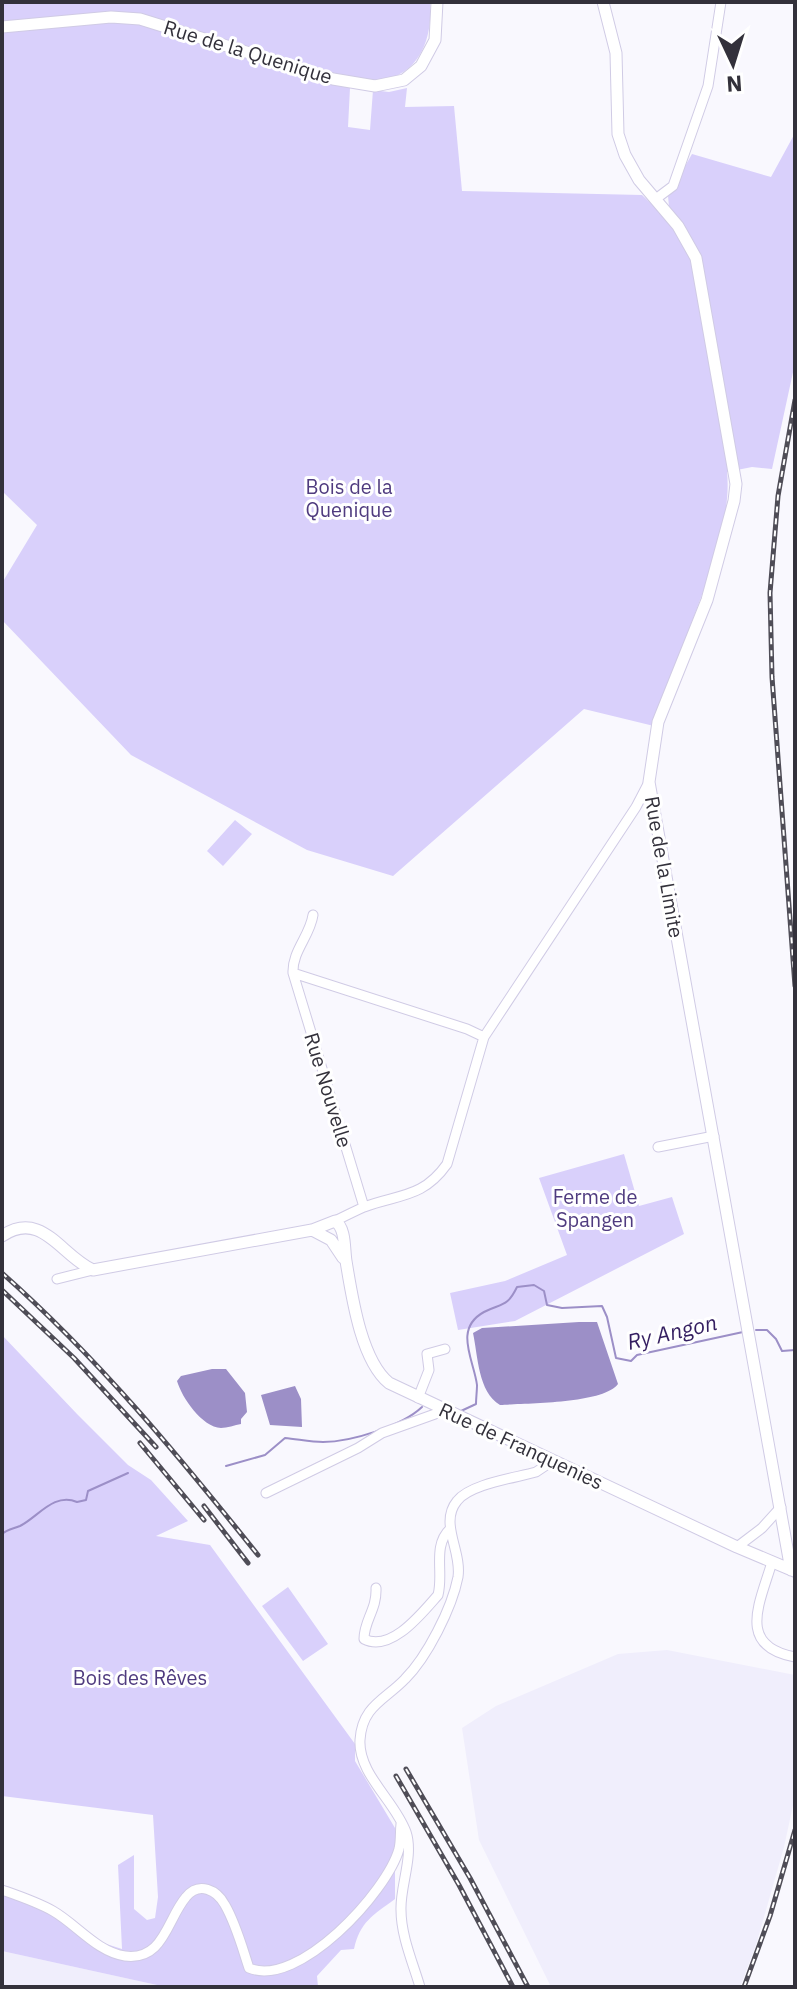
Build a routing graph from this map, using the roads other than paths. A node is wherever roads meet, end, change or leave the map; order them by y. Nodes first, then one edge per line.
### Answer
1 (437, 2) edge
2 (603, 2) edge
3 (721, 2) edge
4 (2, 27) edge
5 (657, 198) junction
6 (649, 782) junction
7 (653, 806) junction
8 (636, 807) junction
9 (313, 915) dead end
10 (293, 973) junction
11 (484, 1037) junction
12 (714, 1136) junction
13 (658, 1147) dead end
14 (364, 1207) junction
15 (333, 1230) junction
16 (2, 1236) edge
17 (93, 1270) junction
18 (57, 1279) dead end
19 (445, 1349) dead end
20 (418, 1398) junction
21 (440, 1409) junction
22 (547, 1459) junction
23 (266, 1493) dead end
24 (781, 1507) junction
25 (450, 1529) junction
26 (737, 1547) junction
27 (772, 1562) junction
28 (793, 1570) edge
29 (376, 1588) dead end
30 (795, 1657) edge
31 (401, 1824) junction
32 (2, 1890) edge
33 (343, 1945) dead end
34 (262, 1982) dead end
35 (420, 1987) edge

1 - 4 street, Rue de la Quenique
2 - 5 street, Rue de la Limite
3 - 5 street
5 - 6 street, Rue de la Limite
6 - 7 street, Rue de la Limite
6 - 8 street
7 - 8 street
7 - 12 street, Rue de la Limite
8 - 11 street
9 - 10 street
10 - 11 street
10 - 14 street, Rue Nouvelle
11 - 14 street
12 - 13 street
12 - 24 street, Rue de la Limite
14 - 15 street
15 - 17 street
15 - 20 street, Rue de Franquenies
16 - 17 street
17 - 18 street
19 - 20 street
20 - 21 street, Rue de Franquenies
21 - 22 street, Rue de Franquenies
21 - 23 street
22 - 25 street
22 - 26 street, Rue de Franquenies
24 - 26 street
24 - 28 street, Rue de la Limite
25 - 29 street
25 - 31 street
26 - 27 street, Rue de Franquenies
27 - 28 street, Rue de Franquenies
27 - 30 street
31 - 33 street
31 - 35 street
32 - 34 street

